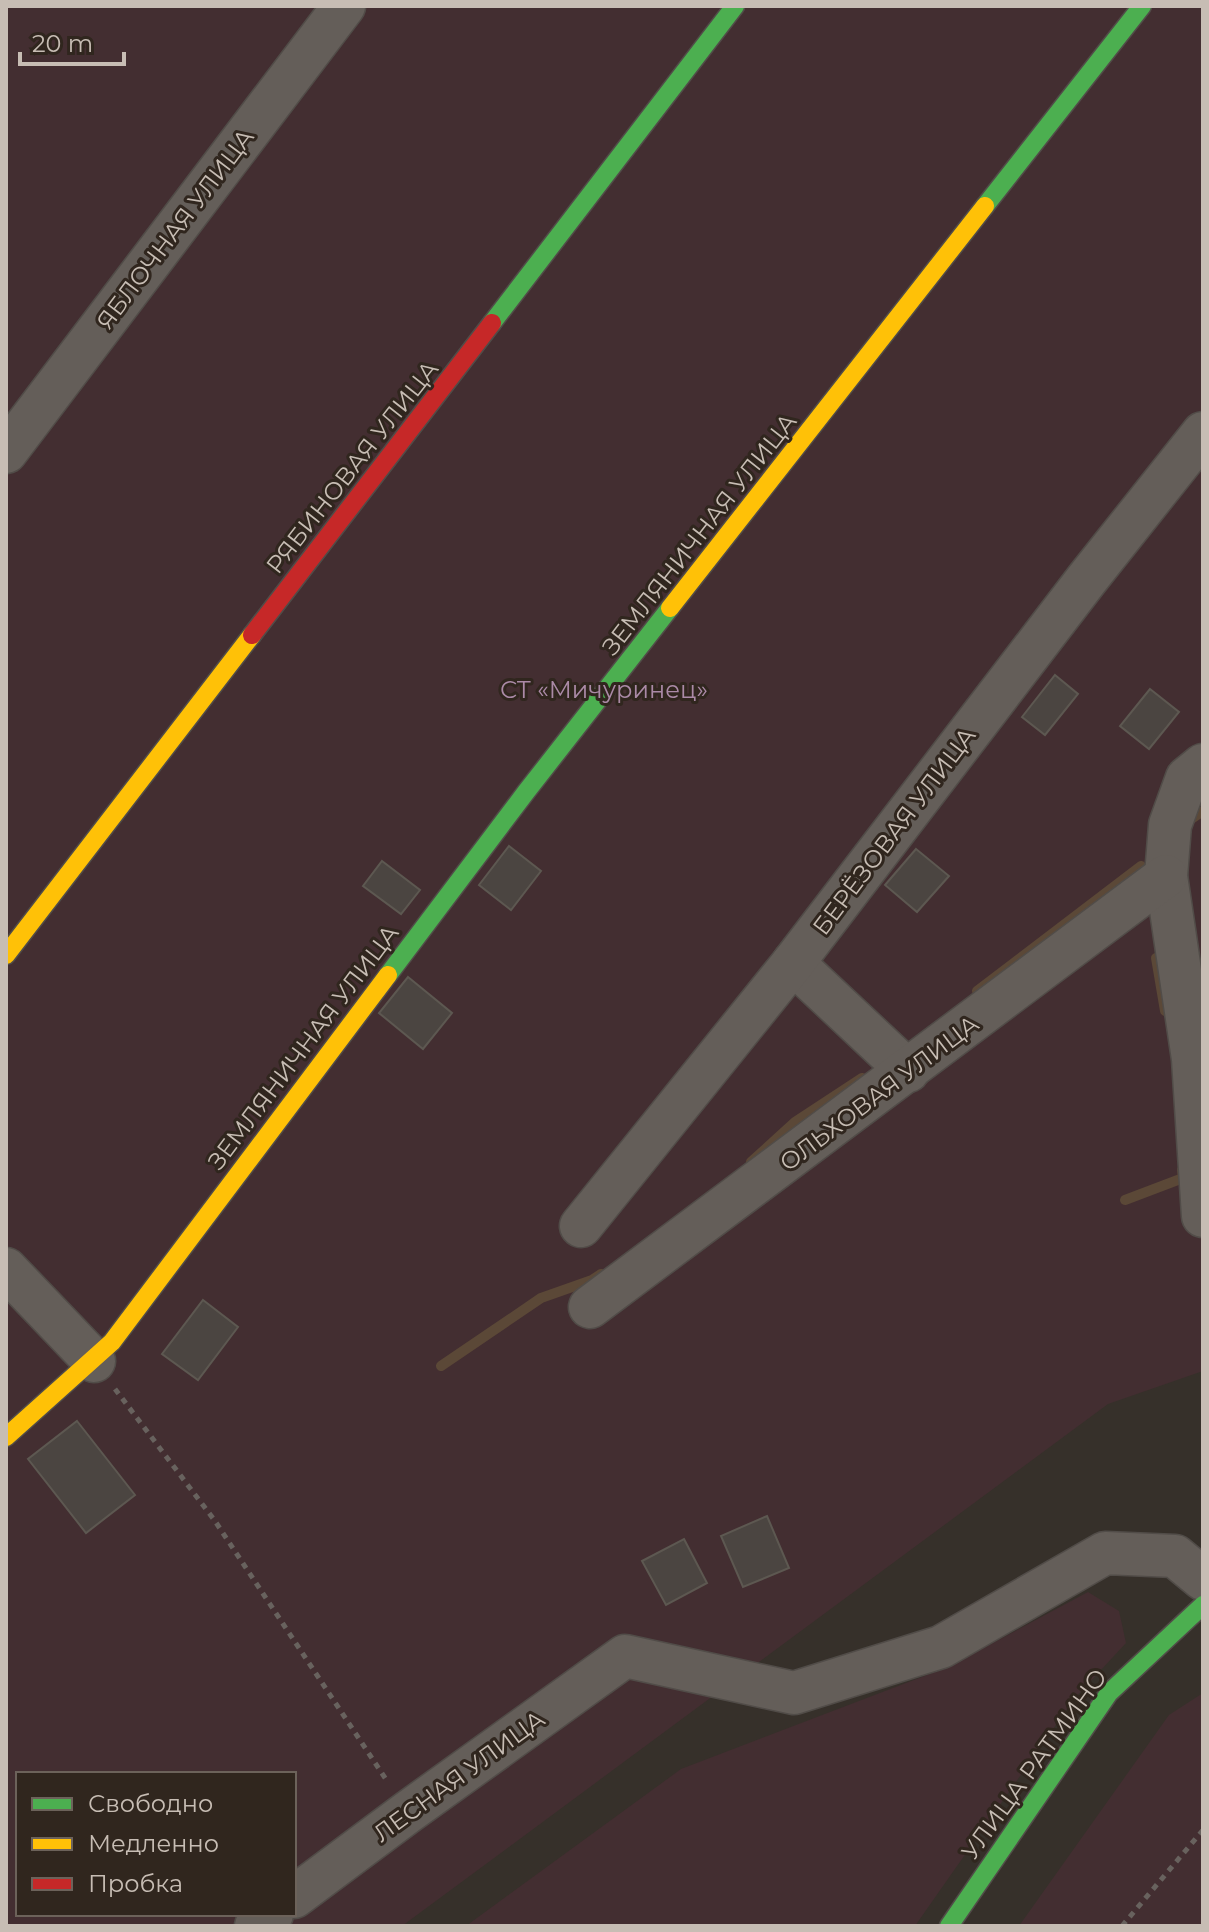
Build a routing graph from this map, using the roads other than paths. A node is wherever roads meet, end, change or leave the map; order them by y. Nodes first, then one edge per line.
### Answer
1 (344, 6) edge
2 (735, 6) edge
3 (1142, 6) edge
4 (1203, 433) edge
5 (6, 452) edge
6 (1203, 765) edge
7 (1166, 876) junction
8 (6, 955) edge
9 (793, 963) junction
10 (1198, 1056) edge
11 (894, 1058) junction
12 (1203, 1216) edge
13 (581, 1226) dead end
14 (6, 1269) edge
15 (590, 1307) dead end
16 (94, 1361) junction
17 (6, 1437) edge
18 (1203, 1579) edge
19 (1203, 1605) edge
20 (296, 1896) edge
21 (949, 1926) edge

1 - 5 street, ЯБЛОЧНАЯ УЛИЦА
2 - 8 street, РЯБИНОВАЯ УЛИЦА
3 - 16 street, ЗЕМЛЯНИЧНАЯ УЛИЦА
4 - 9 street, БЕРЁЗОВАЯ УЛИЦА
6 - 7 street
7 - 10 street
7 - 11 street, ОЛЬХОВАЯ УЛИЦА
9 - 11 street
9 - 13 street, БЕРЁЗОВАЯ УЛИЦА
10 - 12 street
11 - 15 street, ОЛЬХОВАЯ УЛИЦА
14 - 16 street
16 - 17 street, ЗЕМЛЯНИЧНАЯ УЛИЦА
18 - 20 street, ЛЕСНАЯ УЛИЦА
19 - 21 street, УЛИЦА РАТМИНО

